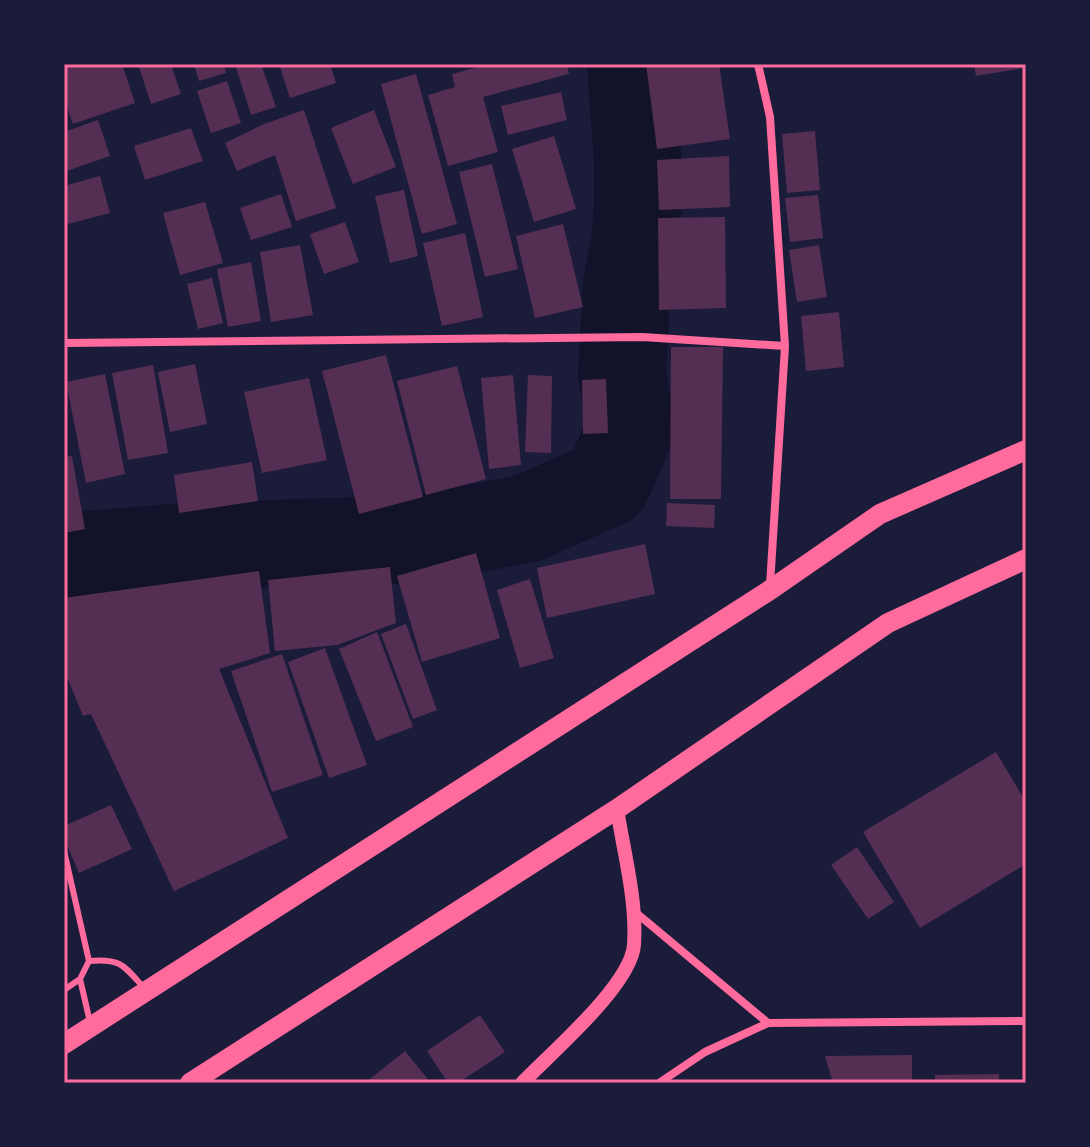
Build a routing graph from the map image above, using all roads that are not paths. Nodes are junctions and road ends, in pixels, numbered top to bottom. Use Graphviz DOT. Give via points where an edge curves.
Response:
graph roads {
  1 [pos="758,64"];
  2 [pos="64,343"];
  3 [pos="785,346"];
  4 [pos="1026,450"];
  5 [pos="1026,559"];
  6 [pos="770,590"];
  7 [pos="617,809"];
  8 [pos="64,851"];
  9 [pos="632,909"];
  10 [pos="89,961"];
  11 [pos="80,979"];
  12 [pos="64,990"];
  13 [pos="147,991"];
  14 [pos="1026,1021"];
  15 [pos="768,1023"];
  16 [pos="91,1027"];
  17 [pos="64,1044"];
  18 [pos="190,1083"];
  19 [pos="522,1083"];
  20 [pos="659,1083"];
  1 -- 3 [label="street" via="770,117"];
  2 -- 3 [label="street" via="642,337"];
  3 -- 6 [label="street"];
  4 -- 6 [label="main road" via="880,514"];
  5 -- 7 [label="main road" via="888,623"];
  6 -- 13 [label="main road"];
  7 -- 9 [label="street"];
  7 -- 18 [label="main road"];
  8 -- 10 [label="lane"];
  9 -- 15 [label="street"];
  9 -- 19 [label="street" via="634,947 625,973"];
  10 -- 11 [label="lane"];
  10 -- 13 [label="lane" via="122,963"];
  11 -- 12 [label="lane"];
  11 -- 16 [label="lane"];
  13 -- 16 [label="main road"];
  14 -- 15 [label="street"];
  15 -- 20 [label="street" via="705,1052"];
  16 -- 17 [label="main road"];
}
